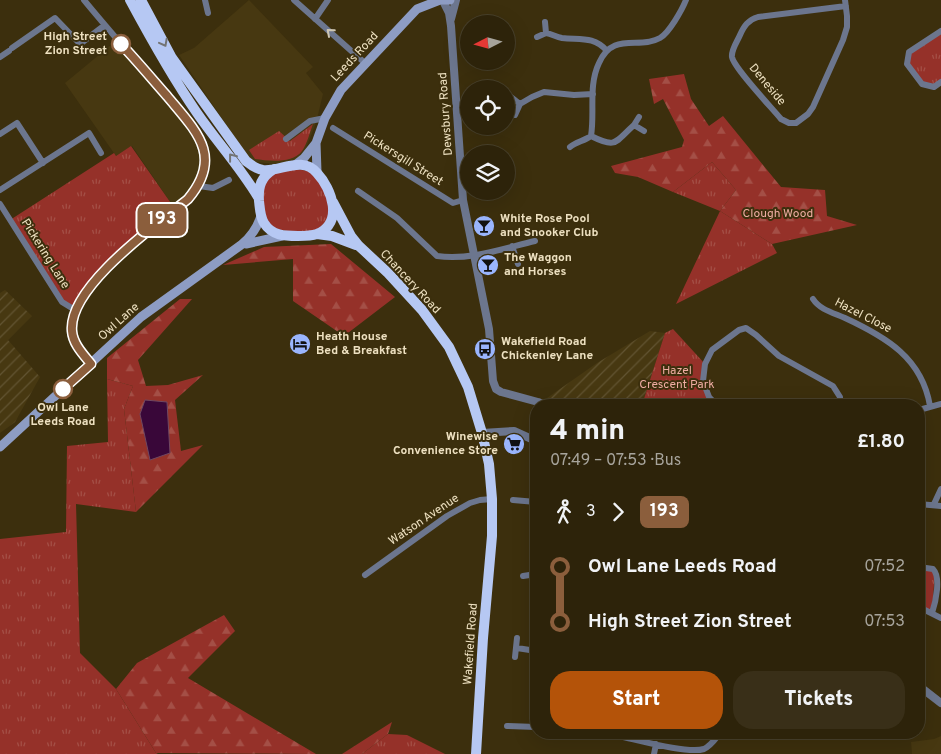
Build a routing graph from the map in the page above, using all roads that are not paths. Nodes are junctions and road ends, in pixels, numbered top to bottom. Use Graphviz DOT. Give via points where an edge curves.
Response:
graph roads {
  1 [pos="84,0"];
  2 [pos="130,0"];
  3 [pos="141,0"];
  4 [pos="204,0"];
  5 [pos="294,0"];
  6 [pos="328,0"];
  7 [pos="422,0"];
  8 [pos="443,0"];
  9 [pos="456,0"];
  10 [pos="686,0"];
  11 [pos="846,3"];
  12 [pos="208,13"];
  13 [pos="409,17"];
  14 [pos="315,20"];
  15 [pos="545,22"];
  16 [pos="105,25"];
  17 [pos="451,26"];
  18 [pos="941,30"];
  19 [pos="546,33"];
  20 [pos="537,37"];
  21 [pos="607,50"];
  22 [pos="0,57"];
  23 [pos="366,64"];
  24 [pos="941,82"];
  25 [pos="592,94"];
  26 [pos="515,100"];
  27 [pos="520,104"];
  28 [pos="515,114"];
  29 [pos="639,117"];
  30 [pos="325,118"];
  31 [pos="634,125"];
  32 [pos="333,128"];
  33 [pos="644,131"];
  34 [pos="0,134"];
  35 [pos="591,136"];
  36 [pos="286,139"];
  37 [pos="316,143"];
  38 [pos="570,147"];
  39 [pos="101,153"];
  40 [pos="460,156"];
  41 [pos="43,162"];
  42 [pos="295,165"];
  43 [pos="274,169"];
  44 [pos="317,172"];
  45 [pos="229,180"];
  46 [pos="198,186"];
  47 [pos="0,190"];
  48 [pos="358,191"];
  49 [pos="259,198"];
  50 [pos="463,200"];
  51 [pos="333,202"];
  52 [pos="0,204"];
  53 [pos="261,216"];
  54 [pos="317,234"];
  55 [pos="282,236"];
  56 [pos="535,241"];
  57 [pos="241,245"];
  58 [pos="359,246"];
  59 [pos="512,246"];
  60 [pos="474,255"];
  61 [pos="518,264"];
  62 [pos="813,298"];
  63 [pos="75,310"];
  64 [pos="91,364"];
  65 [pos="711,399"];
  66 [pos="840,399"];
  67 [pos="530,400"];
  68 [pos="941,404"];
  69 [pos="930,406"];
  70 [pos="925,408"];
  71 [pos="482,433"];
  72 [pos="530,439"];
  73 [pos="0,447"];
  74 [pos="941,489"];
  75 [pos="492,499"];
  76 [pos="513,500"];
  77 [pos="530,501"];
  78 [pos="925,504"];
  79 [pos="938,505"];
  80 [pos="492,536"];
  81 [pos="925,568"];
  82 [pos="373,570"];
  83 [pos="365,575"];
  84 [pos="530,575"];
  85 [pos="377,576"];
  86 [pos="523,576"];
  87 [pos="925,610"];
  88 [pos="932,614"];
  89 [pos="941,618"];
  90 [pos="517,638"];
  91 [pos="517,648"];
  92 [pos="530,650"];
  93 [pos="515,657"];
  94 [pos="925,691"];
  95 [pos="941,703"];
  96 [pos="507,726"];
  97 [pos="530,727"];
  98 [pos="633,739"];
  99 [pos="714,739"];
  100 [pos="656,744"];
  101 [pos="476,754"];
  102 [pos="654,754"];
  1 -- 16 [label="street"];
  49 -- 2 [label="highway, one-way" via="161,59"];
  3 -- 43 [label="highway, one-way" via="172,58 246,161 264,170"];
  4 -- 12 [label="street"];
  5 -- 14 [label="street"];
  6 -- 14 [label="street"];
  7 -- 13 [label="main road, Leeds Road"];
  8 -- 13 [label="main road, Leeds Road" via="417,9"];
  8 -- 17 [label="street, Dewsbury Road"];
  9 -- 17 [label="street, Dewsbury Road"];
  10 -- 21 [label="street" via="662,37 653,41 619,44"];
  11 -- 11 [label="street, Deneside" via="847,27 843,40 808,114 796,123 781,119 732,58 743,28 751,19 758,17"];
  13 -- 23 [label="main road, Leeds Road"];
  23 -- 14 [label="street, one-way"];
  15 -- 19 [label="street"];
  16 -- 22 [label="street" via="80,44 55,18"];
  16 -- 46 [label="street" via="197,132 205,156"];
  17 -- 40 [label="street, Dewsbury Road"];
  18 -- 24 [label="street" via="909,52 907,64 922,84 934,87"];
  19 -- 20 [label="street"];
  19 -- 21 [label="street" via="561,38 593,40"];
  21 -- 25 [label="street" via="596,70"];
  23 -- 30 [label="main road, Leeds Road" via="342,90"];
  25 -- 27 [label="street" via="544,92"];
  25 -- 35 [label="street"];
  26 -- 27 [label="street"];
  27 -- 28 [label="street"];
  29 -- 31 [label="street"];
  30 -- 36 [label="street" via="310,120"];
  30 -- 37 [label="main road, Leeds Road"];
  31 -- 33 [label="street"];
  31 -- 35 [label="street" via="616,142 604,143"];
  32 -- 50 [label="street, Pickersgill Street" via="453,203"];
  34 -- 41 [label="street" via="17,123"];
  35 -- 38 [label="street"];
  37 -- 42 [label="main road, Leeds Road"];
  37 -- 44 [label="main road, Leeds Road"];
  39 -- 41 [label="street" via="89,133"];
  41 -- 47 [label="street"];
  42 -- 43 [label="highway"];
  42 -- 44 [label="highway"];
  43 -- 49 [label="highway" via="263,179 258,190"];
  44 -- 51 [label="highway"];
  45 -- 46 [label="street" via="212,188"];
  46 -- 63 [label="street" via="188,199 107,267 91,284"];
  48 -- 60 [label="street" via="397,218 437,256"];
  49 -- 53 [label="highway"];
  50 -- 60 [label="street"];
  51 -- 54 [label="highway" via="331,222"];
  51 -- 58 [label="highway, Chancery Road" via="350,236"];
  52 -- 63 [label="street, Pickering Lane" via="62,302"];
  53 -- 55 [label="highway" via="268,228"];
  53 -- 57 [label="main road, Owl Lane" via="257,228"];
  54 -- 55 [label="highway"];
  54 -- 58 [label="highway, Chancery Road"];
  55 -- 57 [label="main road, Owl Lane"];
  56 -- 59 [label="street"];
  57 -- 64 [label="main road, Owl Lane" via="141,317"];
  58 -- 71 [label="highway, Chancery Road" via="422,310 449,347 468,387"];
  59 -- 60 [label="street"];
  59 -- 61 [label="street"];
  60 -- 67 [label="street" via="489,329 496,389"];
  62 -- 69 [label="street, Hazel Close" via="820,307 874,333 903,352 921,378"];
  63 -- 64 [label="street" via="74,341"];
  64 -- 73 [label="main road, Owl Lane"];
  65 -- 66 [label="street" via="702,381 705,364 712,350 746,328 779,356 833,386"];
  68 -- 69 [label="street"];
  69 -- 70 [label="street"];
  71 -- 72 [label="street" via="514,432"];
  71 -- 75 [label="highway, Chancery Road"];
  74 -- 79 [label="street"];
  75 -- 80 [label="highway, Chancery Road"];
  75 -- 82 [label="street, Watson Avenue" via="470,503 447,516"];
  76 -- 77 [label="street"];
  78 -- 79 [label="street"];
  80 -- 101 [label="highway, Wakefield Road"];
  81 -- 88 [label="street" via="933,569 939,575"];
  82 -- 83 [label="street, Watson Avenue"];
  82 -- 85 [label="street"];
  84 -- 86 [label="street"];
  87 -- 88 [label="street"];
  88 -- 89 [label="street"];
  90 -- 91 [label="street"];
  91 -- 92 [label="street"];
  91 -- 93 [label="street"];
  94 -- 95 [label="street"];
  96 -- 97 [label="street"];
  98 -- 100 [label="street"];
  99 -- 100 [label="street" via="705,749 684,750"];
  100 -- 102 [label="street"];
}
